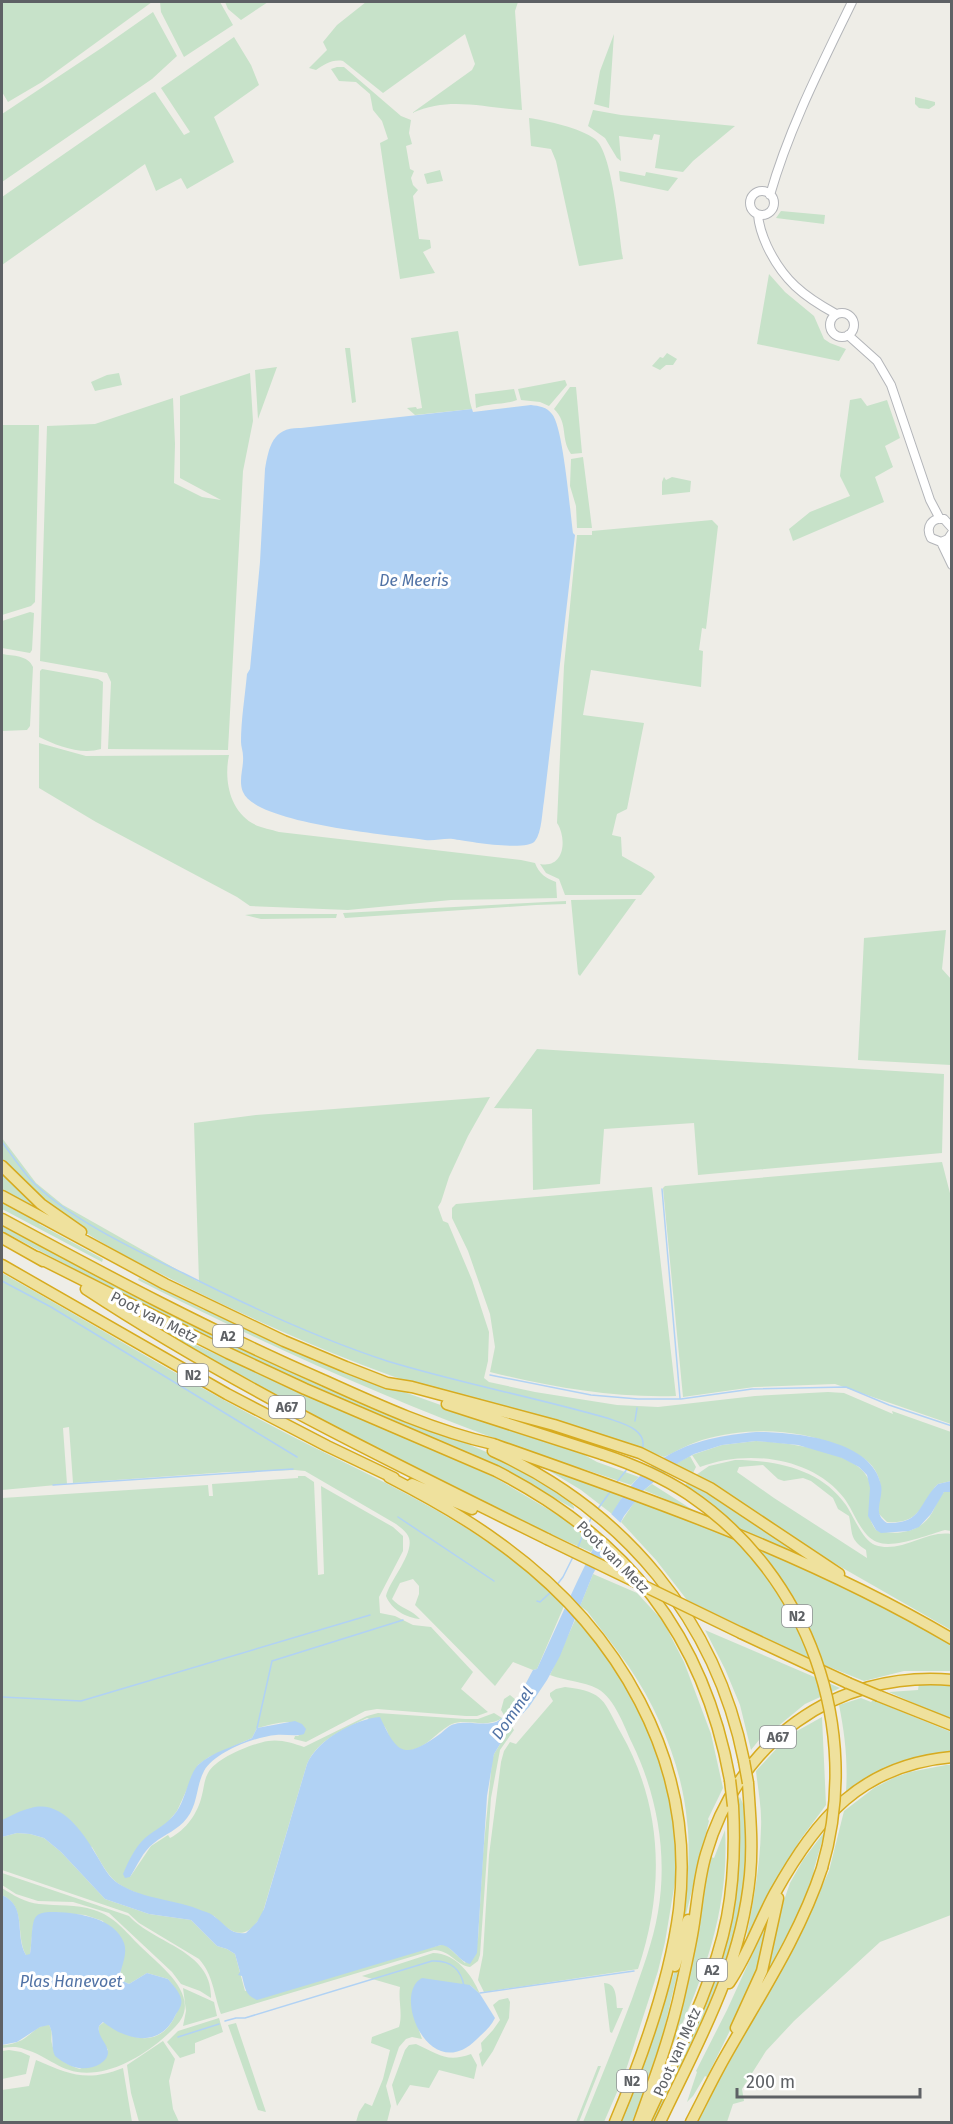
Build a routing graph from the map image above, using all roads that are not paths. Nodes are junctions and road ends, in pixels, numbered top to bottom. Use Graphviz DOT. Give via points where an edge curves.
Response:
graph roads {
  1 [pos="852,2"];
  2 [pos="766,193"];
  3 [pos="762,215"];
  4 [pos="833,317"];
  5 [pos="850,332"];
  6 [pos="936,520"];
  7 [pos="951,528"];
  8 [pos="947,538"];
  9 [pos="951,564"];
  10 [pos="2,1166"];
  11 [pos="2,1196"];
  12 [pos="2,1220"];
  13 [pos="2,1238"];
  14 [pos="112,1256"];
  15 [pos="37,1257"];
  16 [pos="2,1265"];
  17 [pos="387,1383"];
  18 [pos="463,1437"];
  19 [pos="389,1477"];
  20 [pos="547,1539"];
  21 [pos="864,1591"];
  22 [pos="951,1639"];
  23 [pos="951,1680"];
  24 [pos="951,1725"];
  25 [pos="951,1757"];
  26 [pos="787,1874"];
  27 [pos="696,1900"];
  28 [pos="720,1997"];
  29 [pos="647,2038"];
  30 [pos="724,2058"];
  31 [pos="615,2122"];
  32 [pos="639,2122"];
  33 [pos="645,2122"];
  34 [pos="660,2122"];
  35 [pos="691,2122"];
  1 -- 2 [label="main road"];
  2 -- 3 [label="main road" via="773,206"];
  2 -- 3 [label="main road" via="756,193 750,201 751,208"];
  3 -- 4 [label="main road" via="759,229 775,265"];
  4 -- 5 [label="main road" via="831,329 836,335"];
  4 -- 5 [label="main road" via="850,315 854,322"];
  5 -- 6 [label="main road" via="865,344 891,385 930,500 930,513"];
  6 -- 7 [label="main road" via="948,521"];
  6 -- 8 [label="main road" via="928,528 929,536 934,541"];
  8 -- 9 [label="main road"];
  10 -- 14 [label="highway, N2" via="41,1204"];
  11 -- 14 [label="highway, N2"];
  12 -- 18 [label="highway, A2" via="154,1301 255,1349"];
  13 -- 15 [label="highway, A2"];
  14 -- 17 [label="highway, N2" via="284,1341"];
  15 -- 20 [label="highway, A67" via="141,1325 220,1370"];
  15 -- 33 [label="highway, Poot van Metz / A2, bridge" via="237,1358 526,1486 572,1516 602,1542 669,1618 702,1679 719,1728 733,1806 734,1862 727,1916 714,1964"];
  16 -- 19 [label="highway, N2" via="228,1394"];
  17 -- 21 [label="highway" via="622,1446 710,1488"];
  17 -- 30 [label="highway, N2, bridge" via="627,1462 661,1478 712,1512 738,1535 762,1562 797,1615 824,1682 834,1734 837,1775 830,1836 814,1892 797,1931"];
  18 -- 21 [label="highway" via="493,1444 683,1513"];
  18 -- 28 [label="highway, Poot van Metz / A2, bridge" via="525,1466 579,1500 614,1529 648,1564 684,1612 709,1655 730,1703 744,1761 752,1841 738,1944"];
  19 -- 20 [label="highway, N2" via="423,1487 519,1531"];
  19 -- 29 [label="highway, Poot van Metz / N2" via="482,1531 534,1571 585,1620 643,1705 669,1775 679,1825 681,1880 676,1931"];
  20 -- 24 [label="highway, A67, bridge" via="848,1683"];
  21 -- 22 [label="highway"];
  23 -- 27 [label="highway, A67" via="903,1681 861,1690 820,1707 788,1728 758,1757 726,1803 706,1856"];
  25 -- 26 [label="highway, A2" via="909,1764 854,1791 818,1826"];
  26 -- 28 [label="highway, A2"];
  26 -- 30 [label="highway, N2" via="775,1907 762,1971"];
  27 -- 29 [label="highway, A67"];
  27 -- 32 [label="highway, A67" via="673,2020"];
  28 -- 34 [label="highway, Poot van Metz / A2"];
  29 -- 31 [label="highway, Poot van Metz / N2"];
  30 -- 35 [label="highway, N2"];
}
